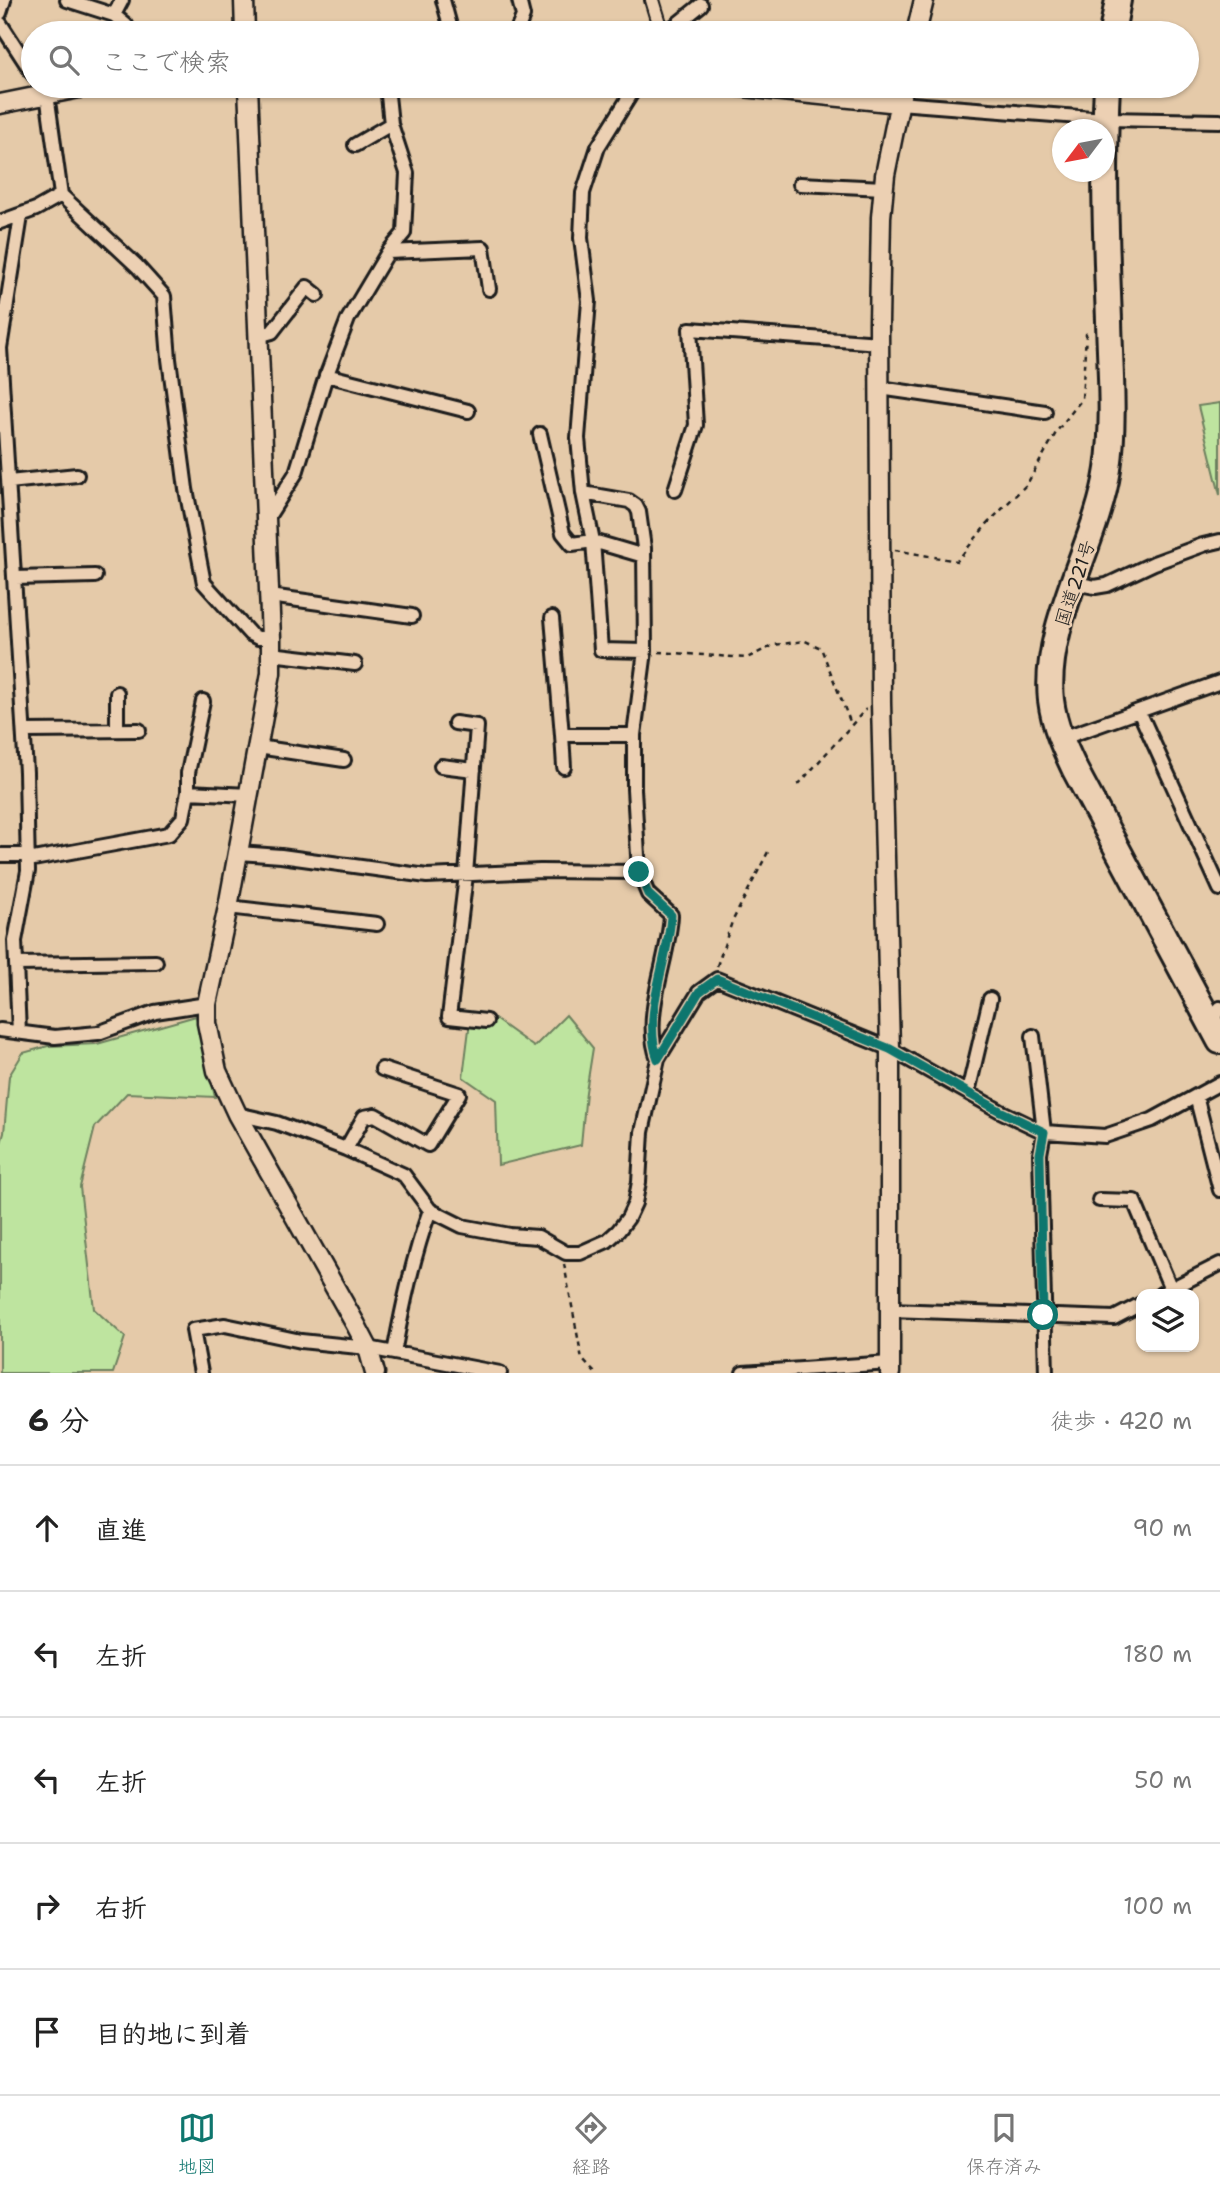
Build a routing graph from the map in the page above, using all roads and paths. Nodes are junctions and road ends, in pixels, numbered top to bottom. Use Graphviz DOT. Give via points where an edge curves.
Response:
graph roads {
  1 [pos="4,0"];
  2 [pos="122,0"];
  3 [pos="244,0"];
  4 [pos="443,0"];
  5 [pos="519,0"];
  6 [pos="652,0"];
  7 [pos="924,0"];
  8 [pos="1118,0"];
  9 [pos="72,1"];
  10 [pos="701,5"];
  11 [pos="0,13"];
  12 [pos="114,15"];
  13 [pos="121,21"];
  14 [pos="245,21"];
  15 [pos="449,21"];
  16 [pos="521,21"];
  17 [pos="660,21"];
  18 [pos="680,21"];
  19 [pos="919,21"];
  20 [pos="1114,21"];
  21 [pos="0,23"];
  22 [pos="21,55"];
  23 [pos="21,97"];
  24 [pos="45,98"];
  25 [pos="248,98"];
  26 [pos="388,98"];
  27 [pos="629,98"];
  28 [pos="900,98"];
  29 [pos="934,98"];
  30 [pos="1106,98"];
  31 [pos="0,104"];
  32 [pos="1105,119"];
  33 [pos="1115,119"];
  34 [pos="1220,121"];
  35 [pos="391,124"];
  36 [pos="355,145"];
  37 [pos="1104,182"];
  38 [pos="800,184"];
  39 [pos="884,188"];
  40 [pos="61,195"];
  41 [pos="21,216"];
  42 [pos="0,222"];
  43 [pos="388,253"];
  44 [pos="6,272"];
  45 [pos="489,289"];
  46 [pos="317,295"];
  47 [pos="3,310"];
  48 [pos="1109,329"];
  49 [pos="258,336"];
  50 [pos="880,343"];
  51 [pos="326,375"];
  52 [pos="880,388"];
  53 [pos="468,411"];
  54 [pos="1045,412"];
  55 [pos="540,434"];
  56 [pos="77,475"];
  57 [pos="9,482"];
  58 [pos="675,490"];
  59 [pos="583,493"];
  60 [pos="266,520"];
  61 [pos="6,525"];
  62 [pos="593,541"];
  63 [pos="1220,541"];
  64 [pos="881,547"];
  65 [pos="644,556"];
  66 [pos="95,576"];
  67 [pos="15,578"];
  68 [pos="1074,583"];
  69 [pos="270,596"];
  70 [pos="412,616"];
  71 [pos="552,618"];
  72 [pos="271,646"];
  73 [pos="645,651"];
  74 [pos="355,664"];
  75 [pos="1220,682"];
  76 [pos="117,693"];
  77 [pos="881,693"];
  78 [pos="203,701"];
  79 [pos="1139,711"];
  80 [pos="455,723"];
  81 [pos="851,724"];
  82 [pos="117,730"];
  83 [pos="139,730"];
  84 [pos="24,732"];
  85 [pos="634,734"];
  86 [pos="562,735"];
  87 [pos="1060,739"];
  88 [pos="258,747"];
  89 [pos="344,760"];
  90 [pos="441,766"];
  91 [pos="564,767"];
  92 [pos="474,770"];
  93 [pos="799,786"];
  94 [pos="188,792"];
  95 [pos="249,795"];
  96 [pos="769,850"];
  97 [pos="238,853"];
  98 [pos="0,855"];
  99 [pos="28,857"];
  100 [pos="639,872"];
  101 [pos="466,874"];
  102 [pos="1220,889"];
  103 [pos="228,908"];
  104 [pos="377,924"];
  105 [pos="156,962"];
  106 [pos="16,964"];
  107 [pos="711,982"];
  108 [pos="990,999"];
  109 [pos="207,1004"];
  110 [pos="486,1021"];
  111 [pos="1217,1024"];
  112 [pos="0,1030"];
  113 [pos="19,1031"];
  114 [pos="1034,1036"];
  115 [pos="890,1049"];
  116 [pos="658,1059"];
  117 [pos="382,1069"];
  118 [pos="1220,1083"];
  119 [pos="968,1092"];
  120 [pos="1196,1096"];
  121 [pos="237,1114"];
  122 [pos="1044,1132"];
  123 [pos="346,1149"];
  124 [pos="1220,1190"];
  125 [pos="1098,1200"];
  126 [pos="430,1210"];
  127 [pos="562,1251"];
  128 [pos="1220,1264"];
  129 [pos="1165,1289"];
  130 [pos="1172,1289"];
  131 [pos="1136,1307"];
  132 [pos="890,1311"];
  133 [pos="1043,1315"];
  134 [pos="368,1348"];
  135 [pos="394,1353"];
  136 [pos="890,1368"];
  137 [pos="201,1373"];
  138 [pos="376,1373"];
  139 [pos="500,1373"];
  140 [pos="595,1373"];
  141 [pos="743,1373"];
  142 [pos="1046,1373"];
  1 -- 11 [label="street"];
  2 -- 12 [label="street"];
  3 -- 14 [label="street"];
  4 -- 15 [label="street"];
  5 -- 16 [label="street"];
  6 -- 17 [label="street"];
  7 -- 19 [label="street"];
  8 -- 20 [label="highway"];
  9 -- 12 [label="street"];
  10 -- 18 [label="street"];
  12 -- 13 [label="street"];
  21 -- 22 [label="street"];
  23 -- 31 [label="street"];
  24 -- 40 [label="street"];
  25 -- 49 [label="street"];
  26 -- 35 [label="street"];
  27 -- 59 [label="street" via="598,147 583,192 581,238 589,302 578,438"];
  28 -- 39 [label="street"];
  29 -- 32 [label="street"];
  30 -- 32 [label="highway, 国道221号"];
  33 -- 34 [label="street"];
  35 -- 36 [label="street"];
  35 -- 43 [label="street" via="407,173 404,233"];
  37 -- 48 [label="highway, 国道221号"];
  38 -- 39 [label="street"];
  39 -- 50 [label="street"];
  40 -- 41 [label="street"];
  40 -- 72 [label="street" via="164,296 186,489 204,583 250,634"];
  41 -- 42 [label="street"];
  41 -- 44 [label="street"];
  43 -- 45 [label="street" via="483,248"];
  43 -- 51 [label="street" via="348,319"];
  44 -- 47 [label="street"];
  46 -- 49 [label="street" via="307,287 272,332"];
  47 -- 57 [label="street" via="0,348"];
  48 -- 64 [label="path" via="1086,334 1082,399 1057,431 1027,484 957,561"];
  48 -- 68 [label="highway, 国道221号" via="1112,417 1108,468 1100,509"];
  49 -- 60 [label="street"];
  50 -- 52 [label="street"];
  50 -- 58 [label="street" via="690,329 695,425"];
  51 -- 53 [label="street"];
  51 -- 60 [label="street" via="296,473"];
  52 -- 54 [label="street"];
  52 -- 64 [label="street"];
  55 -- 62 [label="street" via="563,533 572,544"];
  56 -- 57 [label="street"];
  57 -- 61 [label="street"];
  59 -- 62 [label="street"];
  59 -- 65 [label="street" via="636,506"];
  60 -- 69 [label="street"];
  61 -- 67 [label="street"];
  62 -- 65 [label="street"];
  62 -- 73 [label="street" via="601,650"];
  63 -- 68 [label="street" via="1107,585"];
  64 -- 77 [label="street"];
  65 -- 73 [label="street"];
  66 -- 67 [label="street"];
  67 -- 84 [label="street"];
  68 -- 87 [label="highway, 国道221号" via="1052,659 1051,699"];
  69 -- 70 [label="street"];
  69 -- 72 [label="street"];
  71 -- 86 [label="street"];
  72 -- 74 [label="street"];
  72 -- 88 [label="street"];
  73 -- 81 [label="path" via="747,658 774,645 805,641 821,648"];
  73 -- 85 [label="street"];
  75 -- 79 [label="street"];
  76 -- 82 [label="street"];
  77 -- 81 [label="path"];
  77 -- 115 [label="street"];
  78 -- 94 [label="street"];
  79 -- 87 [label="street"];
  79 -- 102 [label="street"];
  80 -- 92 [label="street" via="477,726"];
  81 -- 93 [label="path"];
  82 -- 83 [label="street"];
  82 -- 84 [label="street"];
  84 -- 99 [label="street"];
  85 -- 86 [label="street"];
  85 -- 100 [label="street"];
  86 -- 91 [label="street"];
  87 -- 111 [label="highway, 国道221号"];
  88 -- 89 [label="street"];
  88 -- 95 [label="street"];
  90 -- 92 [label="street"];
  92 -- 101 [label="street"];
  94 -- 95 [label="street"];
  94 -- 99 [label="street" via="183,818 169,834"];
  95 -- 97 [label="street"];
  96 -- 107 [label="path" via="732,922"];
  97 -- 101 [label="street" via="427,876"];
  97 -- 103 [label="street"];
  98 -- 99 [label="street"];
  99 -- 106 [label="street" via="15,941"];
  100 -- 101 [label="street"];
  100 -- 116 [label="street" via="648,894 671,915 656,996 652,1044"];
  101 -- 110 [label="street" via="449,1017"];
  103 -- 104 [label="street"];
  103 -- 109 [label="street"];
  105 -- 106 [label="street"];
  106 -- 113 [label="street"];
  107 -- 115 [label="street" via="724,981"];
  107 -- 116 [label="street" via="688,1006"];
  108 -- 119 [label="street"];
  109 -- 113 [label="street" via="155,1012 98,1033 55,1037"];
  109 -- 121 [label="street" via="218,1071"];
  112 -- 113 [label="street"];
  114 -- 122 [label="street"];
  115 -- 119 [label="street"];
  115 -- 132 [label="street"];
  116 -- 127 [label="street" via="642,1132 639,1182 628,1218 607,1241 580,1253"];
  117 -- 123 [label="street" via="459,1094 428,1145 375,1115 364,1117"];
  118 -- 120 [label="street"];
  119 -- 122 [label="street"];
  120 -- 122 [label="street" via="1152,1120 1105,1136"];
  120 -- 124 [label="street"];
  121 -- 123 [label="street"];
  121 -- 134 [label="street"];
  122 -- 133 [label="street" via="1040,1154"];
  123 -- 126 [label="street" via="404,1175"];
  125 -- 129 [label="street" via="1134,1202"];
  126 -- 127 [label="street" via="462,1226 538,1237"];
  126 -- 135 [label="street" via="405,1294"];
  127 -- 140 [label="path" via="582,1359"];
  128 -- 130 [label="street"];
  131 -- 133 [label="street" via="1114,1318"];
  132 -- 133 [label="street"];
  132 -- 136 [label="street"];
  133 -- 142 [label="street"];
  134 -- 135 [label="street"];
  134 -- 137 [label="street" via="215,1326 193,1330"];
  134 -- 138 [label="street"];
  135 -- 139 [label="street"];
  136 -- 141 [label="street"];
}
